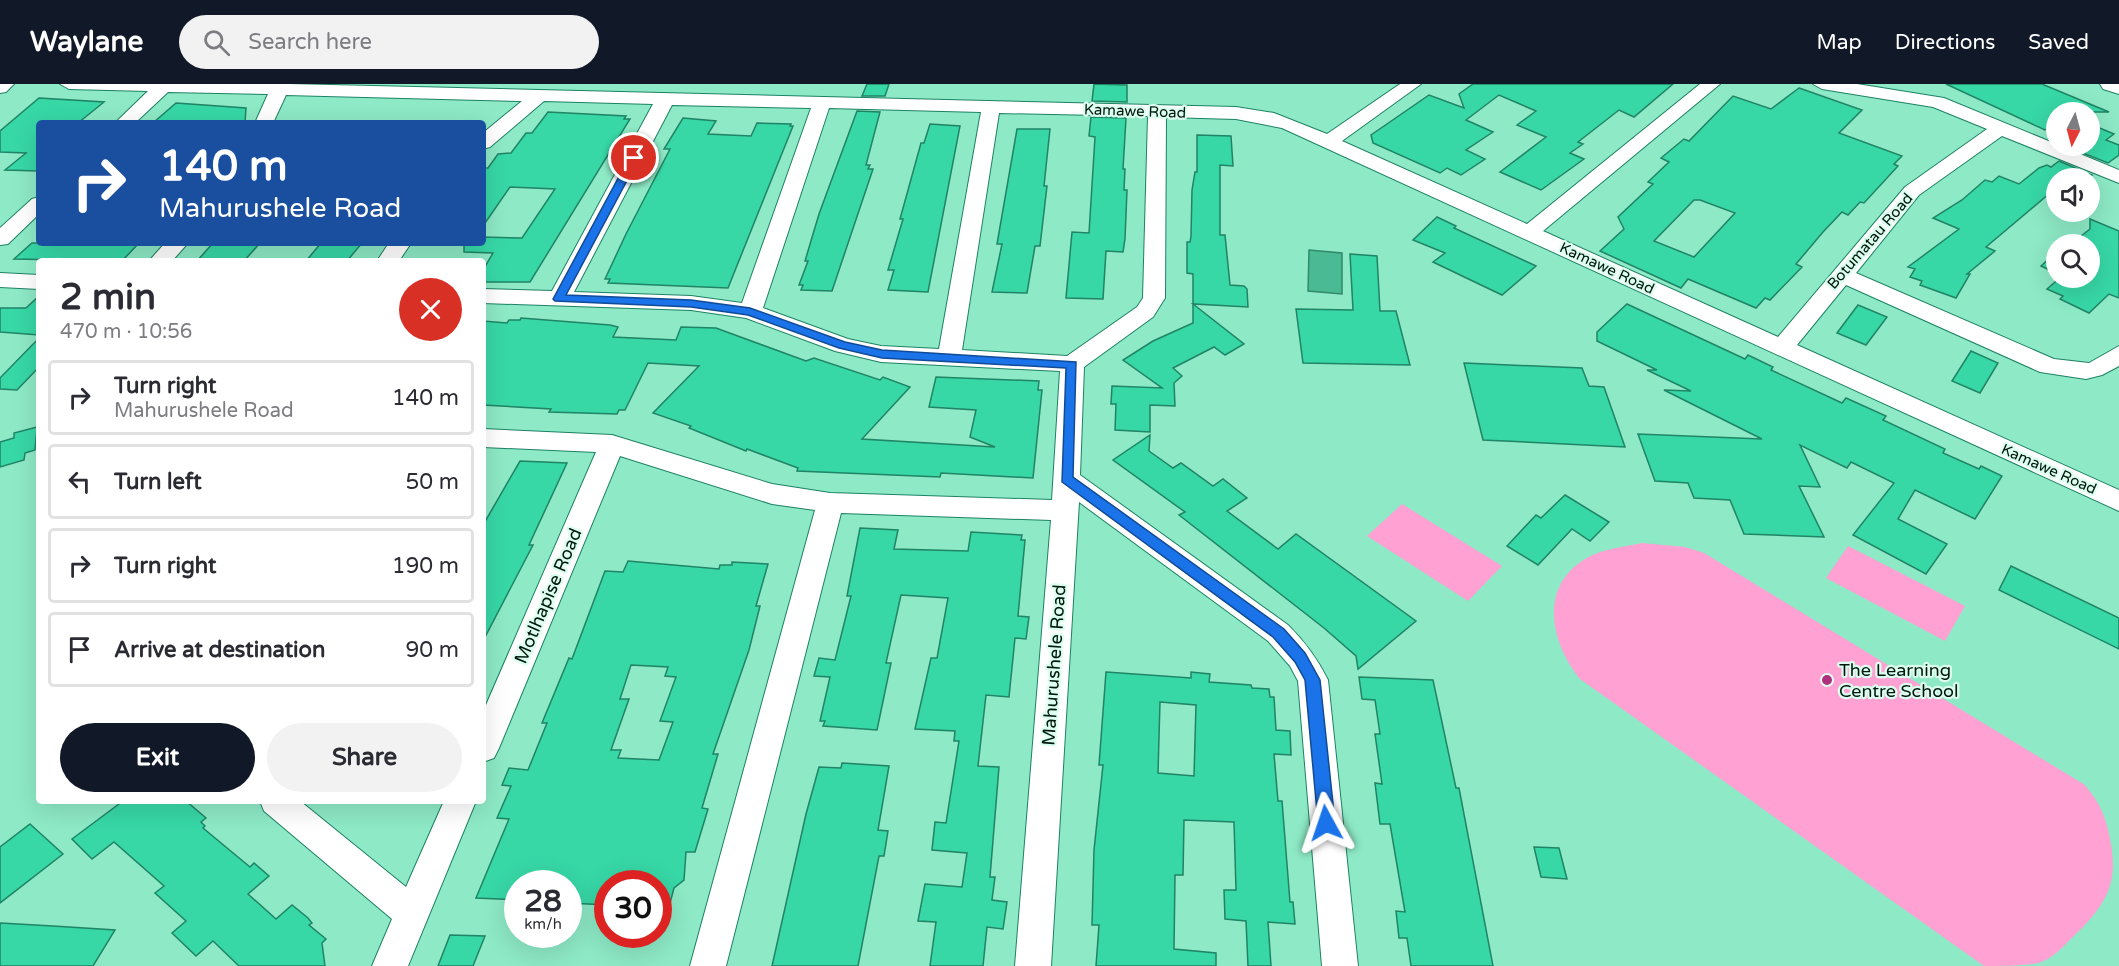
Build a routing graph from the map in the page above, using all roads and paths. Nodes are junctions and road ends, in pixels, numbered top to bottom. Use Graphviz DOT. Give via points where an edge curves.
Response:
graph roads {
  1 [pos="5,84"];
  2 [pos="69,84"];
  3 [pos="1412,84"];
  4 [pos="1711,84"];
  5 [pos="1822,84"];
  6 [pos="2111,84"];
  7 [pos="245,86"];
  8 [pos="163,87"];
  9 [pos="2119,87"];
  10 [pos="0,88"];
  11 [pos="280,89"];
  12 [pos="590,90"];
  13 [pos="540,95"];
  14 [pos="666,98"];
  15 [pos="822,103"];
  16 [pos="991,107"];
  17 [pos="1157,112"];
  18 [pos="127,120"];
  19 [pos="265,120"];
  20 [pos="2001,128"];
  21 [pos="486,140"];
  22 [pos="1328,142"];
  23 [pos="2119,177"];
  24 [pos="36,206"];
  25 [pos="1528,232"];
  26 [pos="0,239"];
  27 [pos="174,246"];
  28 [pos="163,258"];
  29 [pos="1841,274"];
  30 [pos="0,280"];
  31 [pos="36,282"];
  32 [pos="486,296"];
  33 [pos="559,299"];
  34 [pos="750,311"];
  35 [pos="1782,348"];
  36 [pos="2119,354"];
  37 [pos="949,358"];
  38 [pos="1072,364"];
  39 [pos="486,438"];
  40 [pos="612,444"];
  41 [pos="1066,479"];
  42 [pos="2119,501"];
  43 [pos="830,502"];
  44 [pos="1065,510"];
  45 [pos="486,741"];
  46 [pos="280,804"];
  47 [pos="459,804"];
  48 [pos="412,913"];
  49 [pos="390,966"];
  50 [pos="708,966"];
  51 [pos="1033,966"];
  52 [pos="1340,966"];
  1 -- 10 [label="street"];
  2 -- 8 [label="street, Kamawe Road"];
  3 -- 22 [label="street"];
  4 -- 25 [label="street"];
  5 -- 20 [label="street" via="1937,102"];
  6 -- 9 [label="main road"];
  7 -- 8 [label="street, Kamawe Road"];
  7 -- 11 [label="street, Kamawe Road"];
  8 -- 18 [label="street"];
  11 -- 13 [label="street, Kamawe Road"];
  11 -- 19 [label="street"];
  12 -- 13 [label="street, Kamawe Road"];
  12 -- 14 [label="street, Kamawe Road"];
  13 -- 21 [label="street"];
  14 -- 15 [label="street, Kamawe Road"];
  14 -- 33 [label="street"];
  15 -- 16 [label="street, Kamawe Road"];
  15 -- 34 [label="street"];
  16 -- 17 [label="street, Kamawe Road" via="1051,100"];
  16 -- 37 [label="street"];
  17 -- 22 [label="street, Kamawe Road" via="1267,117"];
  17 -- 38 [label="street" via="1154,298 1145,312"];
  20 -- 23 [label="street"];
  20 -- 29 [label="street, Botumatau Road" via="1912,191"];
  22 -- 25 [label="street, Kamawe Road"];
  24 -- 26 [label="street"];
  25 -- 35 [label="street, Kamawe Road"];
  27 -- 28 [label="street"];
  29 -- 35 [label="street, Botumatau Road"];
  29 -- 36 [label="street" via="2048,366 2082,373 2105,367"];
  30 -- 31 [label="street"];
  32 -- 33 [label="street"];
  33 -- 34 [label="street" via="691,303"];
  34 -- 37 [label="street" via="853,348"];
  35 -- 42 [label="street, Kamawe Road"];
  37 -- 38 [label="street"];
  38 -- 41 [label="street, Mahurushele Road"];
  39 -- 40 [label="street"];
  40 -- 43 [label="street" via="772,494"];
  40 -- 45 [label="street, Motlhapise Road"];
  41 -- 44 [label="street, Mahurushele Road"];
  41 -- 52 [label="street" via="1278,633 1300,657 1313,680"];
  43 -- 44 [label="street"];
  43 -- 50 [label="street"];
  44 -- 51 [label="street, Mahurushele Road"];
  46 -- 48 [label="street"];
  47 -- 48 [label="street"];
  48 -- 49 [label="street"];
}
